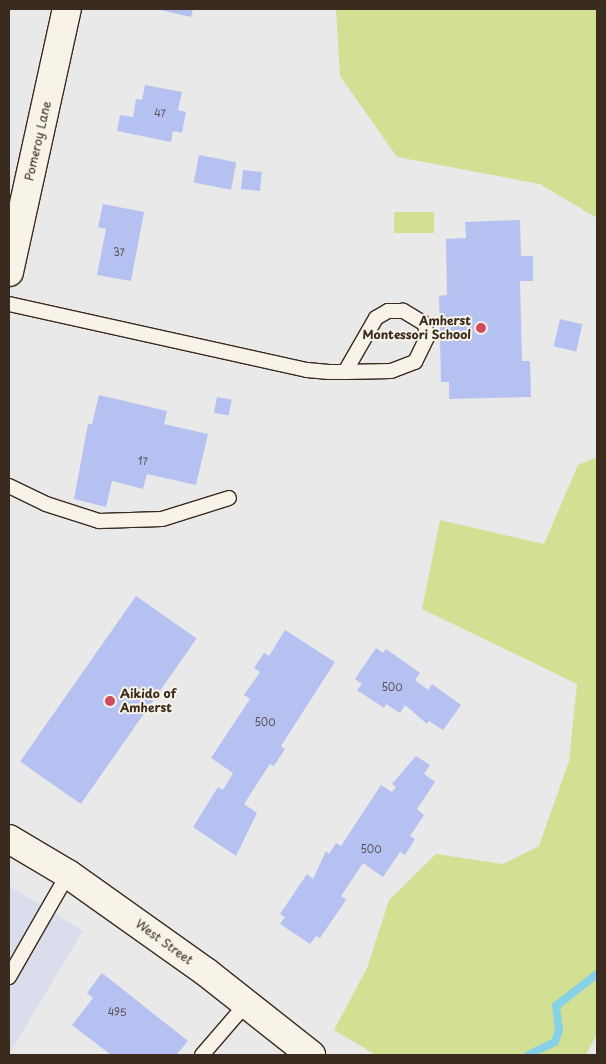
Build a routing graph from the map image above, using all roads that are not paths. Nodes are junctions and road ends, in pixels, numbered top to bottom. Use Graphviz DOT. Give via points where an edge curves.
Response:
graph roads {
  1 [pos="68,9"];
  2 [pos="15,219"];
  3 [pos="9,272"];
  4 [pos="9,304"];
  5 [pos="345,372"];
  6 [pos="9,486"];
  7 [pos="229,498"];
  8 [pos="9,839"];
  9 [pos="68,874"];
  10 [pos="9,977"];
  11 [pos="246,1004"];
  12 [pos="202,1055"];
  13 [pos="311,1055"];
  1 -- 2 [label="main road, Pomeroy Lane"];
  2 -- 3 [label="main road, Pomeroy Lane"];
  4 -- 5 [label="lane" via="307,370"];
  5 -- 5 [label="lane" via="391,371 415,362 427,337 425,324 403,311 388,311 376,318"];
  6 -- 7 [label="lane" via="46,504 100,521 162,519"];
  8 -- 9 [label="main road, West Street"];
  9 -- 10 [label="lane"];
  9 -- 11 [label="main road, West Street"];
  11 -- 12 [label="lane"];
  11 -- 13 [label="main road, West Street"];
}
